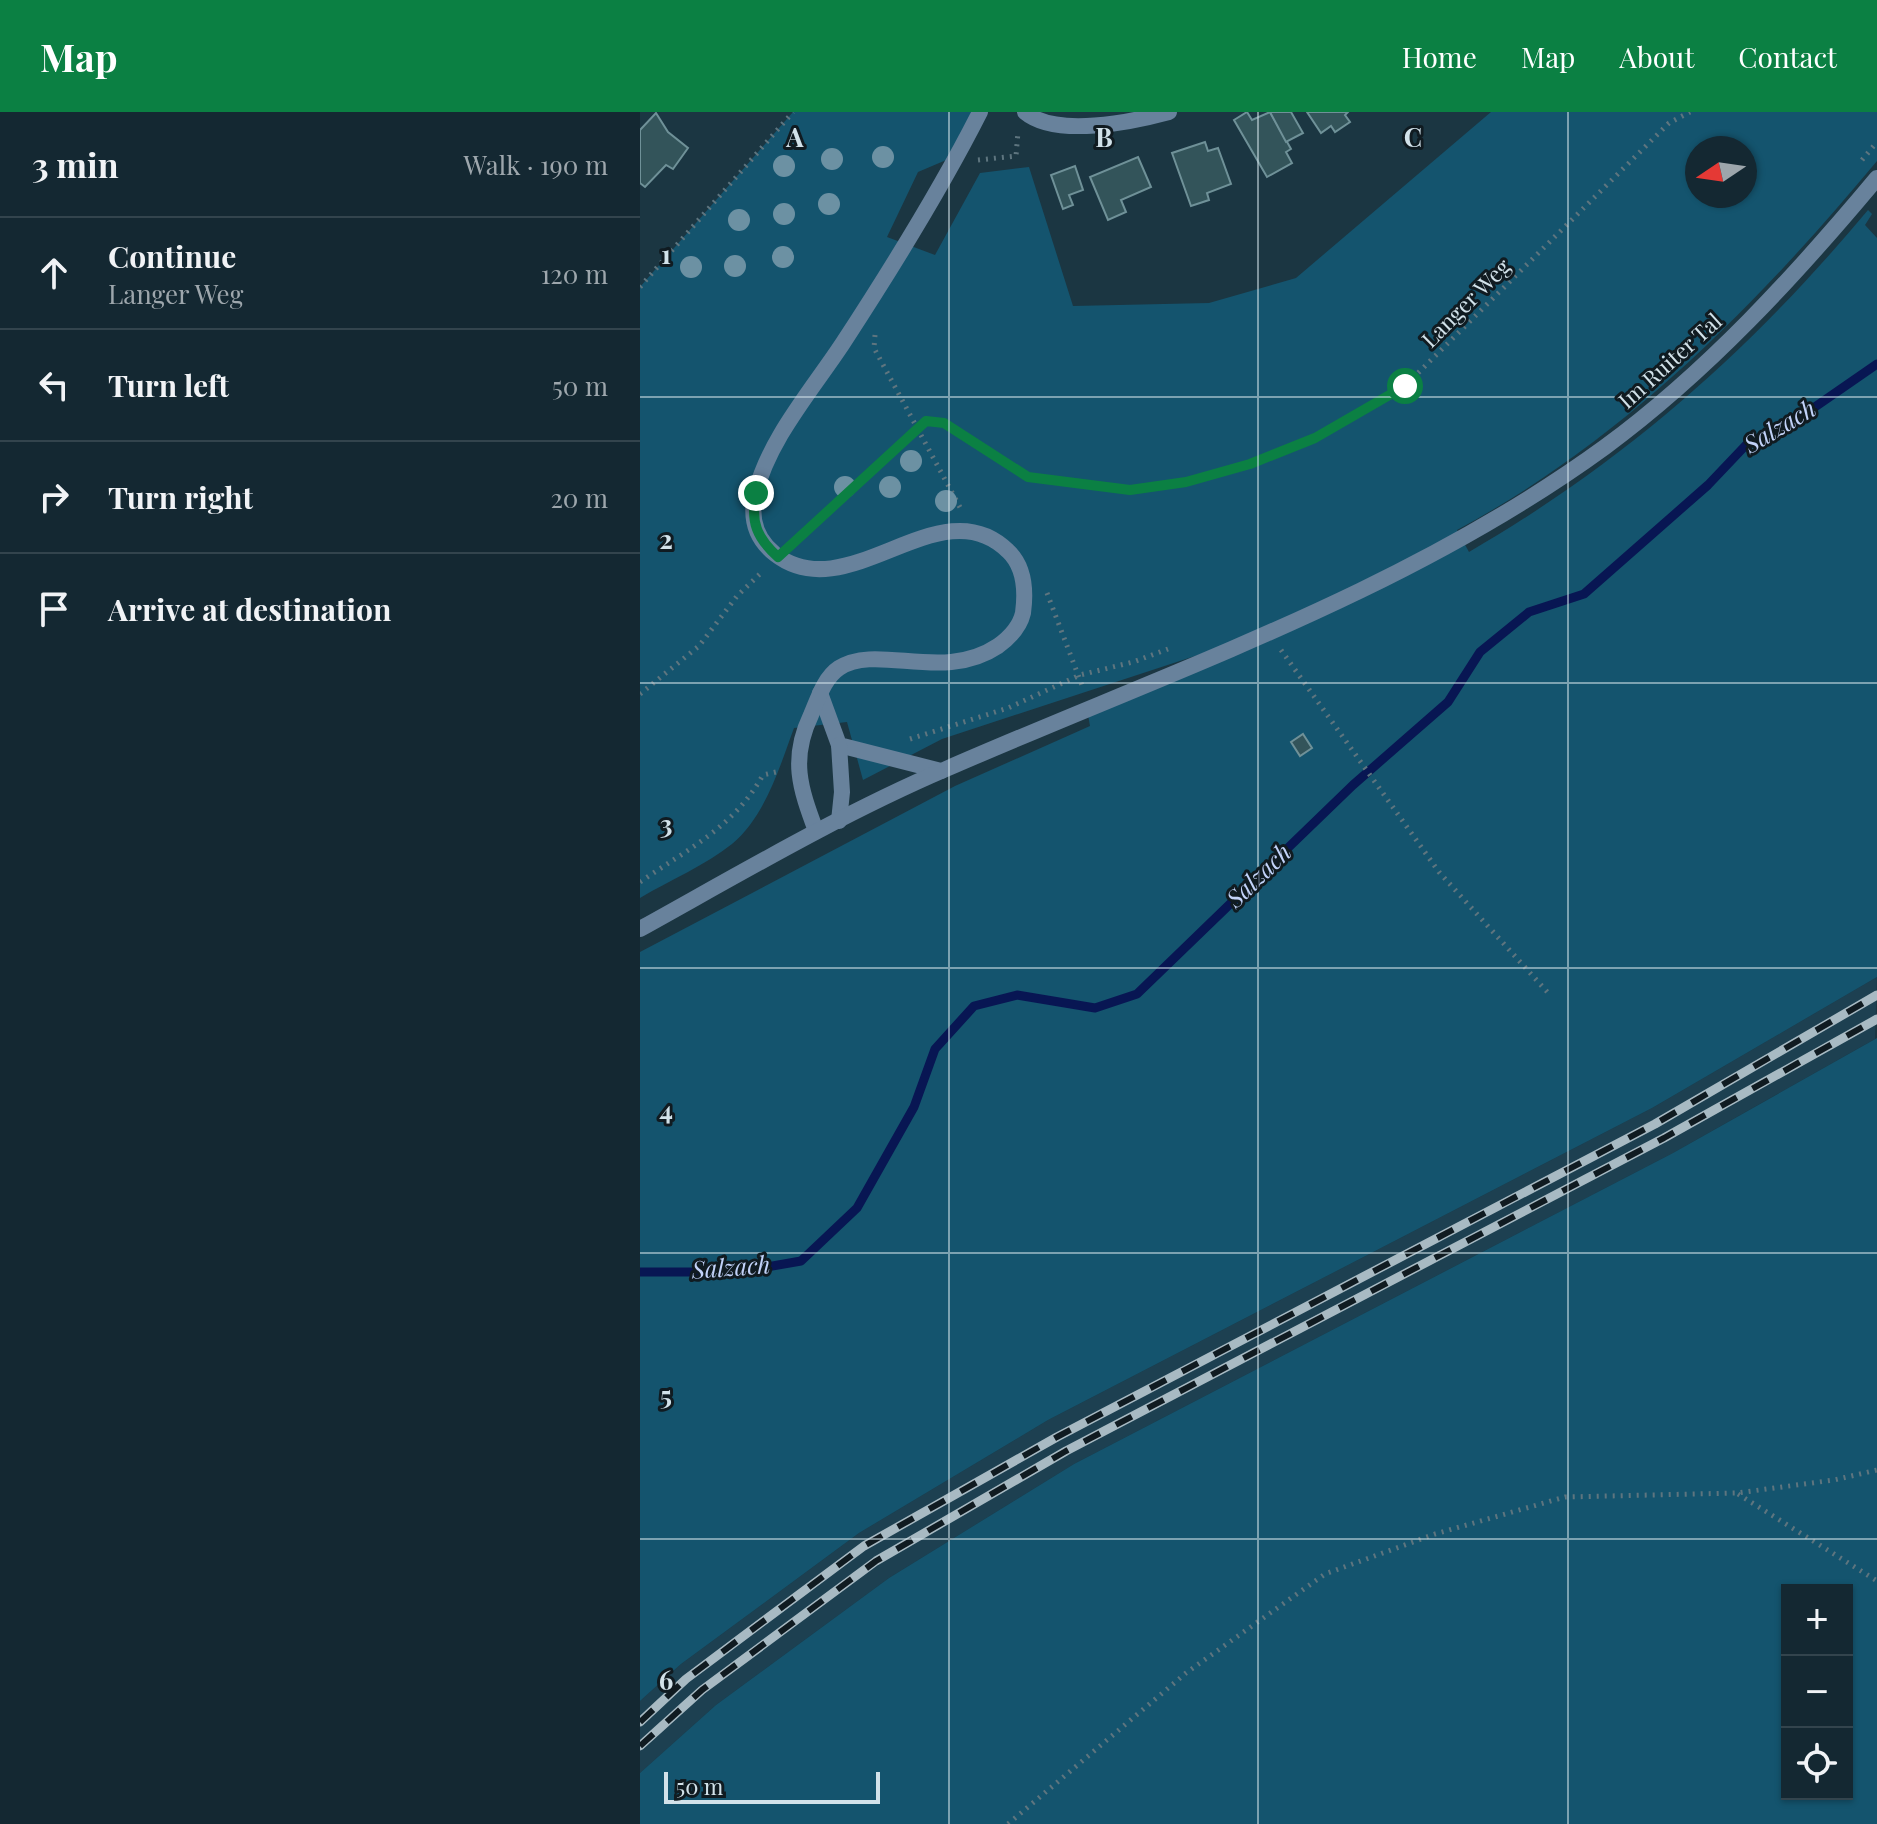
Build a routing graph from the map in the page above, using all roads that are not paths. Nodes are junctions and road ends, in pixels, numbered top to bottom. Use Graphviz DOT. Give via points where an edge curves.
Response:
graph roads {
  1 [pos="980,112"];
  2 [pos="1169,112"];
  3 [pos="1026,113"];
  4 [pos="1877,178"];
  5 [pos="820,693"];
  6 [pos="839,745"];
  7 [pos="941,771"];
  8 [pos="839,821"];
  9 [pos="816,831"];
  10 [pos="640,929"];
  1 -- 5 [label="street" via="907,242 762,472 754,523 759,541 778,557 804,569 825,570 953,531 978,530 1015,557 1023,574 1021,621 1006,641 982,656 961,663 848,664 829,677"];
  2 -- 3 [label="street" via="1074,126 1034,120"];
  4 -- 7 [label="street, Im Ruiter Tal" via="1776,291 1662,400 1597,453 1462,540 1346,599"];
  5 -- 6 [label="street"];
  5 -- 9 [label="street" via="804,728 797,767"];
  6 -- 7 [label="street"];
  6 -- 8 [label="street"];
  7 -- 8 [label="street, Im Ruiter Tal"];
  8 -- 9 [label="street, Im Ruiter Tal"];
  9 -- 10 [label="street, Im Ruiter Tal"];
}
